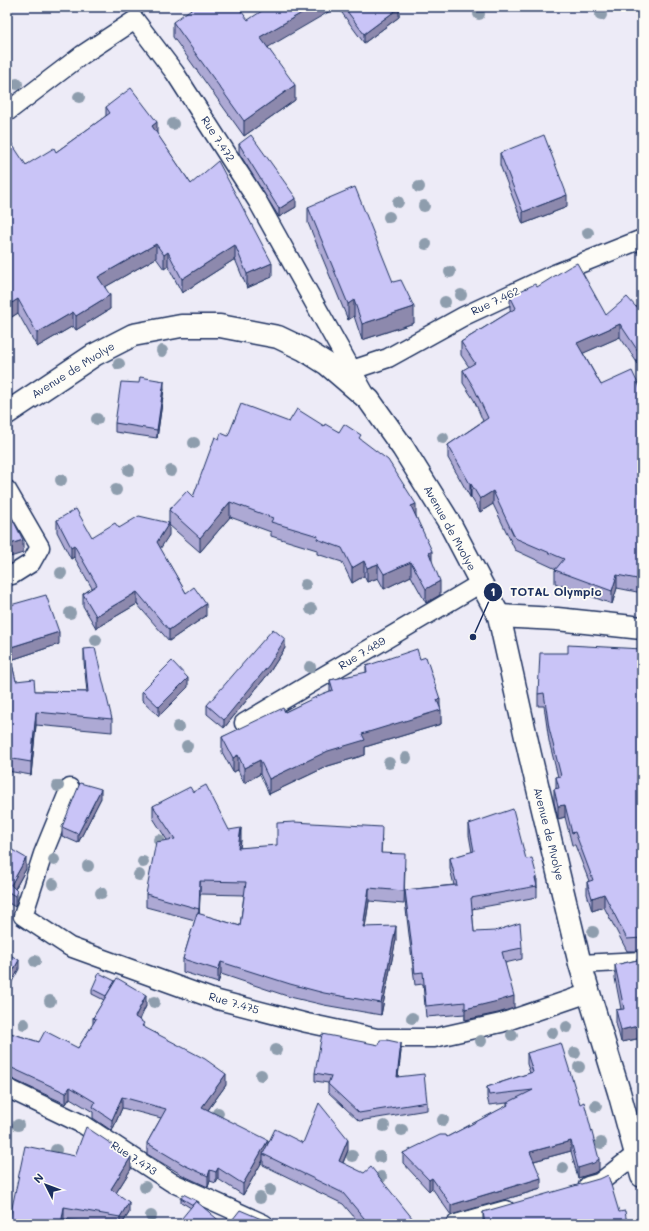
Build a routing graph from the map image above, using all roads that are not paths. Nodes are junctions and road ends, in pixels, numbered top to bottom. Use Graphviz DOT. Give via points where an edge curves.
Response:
graph roads {
  1 [pos="131,14"];
  2 [pos="7,112"];
  3 [pos="642,239"];
  4 [pos="352,370"];
  5 [pos="369,400"];
  6 [pos="7,413"];
  7 [pos="7,490"];
  8 [pos="7,576"];
  9 [pos="481,584"];
  10 [pos="499,616"];
  11 [pos="642,628"];
  12 [pos="244,723"];
  13 [pos="70,788"];
  14 [pos="642,961"];
  15 [pos="580,964"];
  16 [pos="589,993"];
  17 [pos="7,1088"];
  18 [pos="639,1152"];
  19 [pos="642,1176"];
  20 [pos="569,1192"];
  21 [pos="524,1204"];
  22 [pos="264,1224"];
  23 [pos="456,1224"];
  1 -- 2 [label="street, Rue 7.472"];
  1 -- 4 [label="street, Rue 7.472" via="175,73 258,202"];
  3 -- 4 [label="street, Rue 7.462" via="552,275 464,316 388,358"];
  4 -- 5 [label="street, Rue 7.472"];
  5 -- 6 [label="street, Avenue de Mvolye" via="327,364 278,337 220,326 181,326 133,335 94,354"];
  5 -- 9 [label="street, Avenue de Mvolye" via="403,448 449,522"];
  7 -- 8 [label="street" via="40,547 31,563"];
  9 -- 10 [label="street, Avenue de Mvolye"];
  9 -- 12 [label="street, Rue 7.489"];
  10 -- 11 [label="street" via="557,618"];
  10 -- 15 [label="street, Avenue de Mvolye"];
  13 -- 16 [label="street, Rue 7.475" via="43,854 23,916 70,947 214,998 307,1023 377,1038 434,1038 501,1023"];
  14 -- 15 [label="street"];
  15 -- 16 [label="street, Avenue de Mvolye"];
  16 -- 18 [label="street, Avenue de Mvolye"];
  17 -- 22 [label="street, Rue 7.473" via="84,1125 171,1182"];
  18 -- 19 [label="street, Avenue de Mvolye"];
  18 -- 20 [label="street" via="599,1183"];
  21 -- 23 [label="street"];
}
